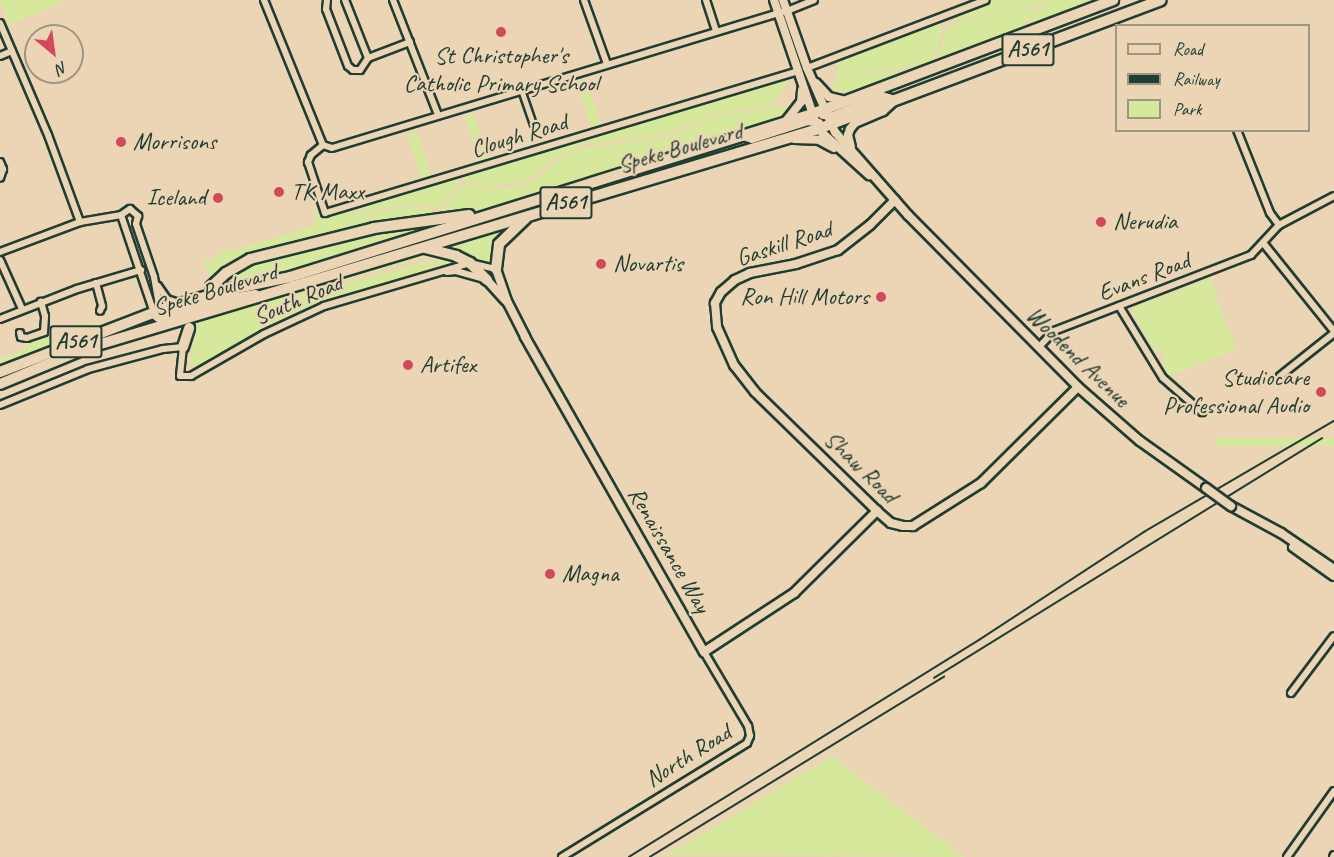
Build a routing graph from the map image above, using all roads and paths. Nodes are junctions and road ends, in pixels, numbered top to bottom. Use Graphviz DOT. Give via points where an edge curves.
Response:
graph roads {
  1 [pos="264,0"];
  2 [pos="327,0"];
  3 [pos="345,0"];
  4 [pos="393,0"];
  5 [pos="584,0"];
  6 [pos="706,0"];
  7 [pos="774,0"];
  8 [pos="783,0"];
  9 [pos="814,0"];
  10 [pos="986,0"];
  11 [pos="1110,0"];
  12 [pos="1161,0"];
  13 [pos="782,12"];
  14 [pos="1114,17"];
  15 [pos="0,23"];
  16 [pos="716,31"];
  17 [pos="410,42"];
  18 [pos="12,51"];
  19 [pos="0,56"];
  20 [pos="368,58"];
  21 [pos="607,64"];
  22 [pos="796,71"];
  23 [pos="808,71"];
  24 [pos="802,86"];
  25 [pos="522,90"];
  26 [pos="851,100"];
  27 [pos="895,100"];
  28 [pos="438,115"];
  29 [pos="827,116"];
  30 [pos="815,122"];
  31 [pos="533,123"];
  32 [pos="783,123"];
  33 [pos="1238,132"];
  34 [pos="743,136"];
  35 [pos="783,139"];
  36 [pos="323,145"];
  37 [pos="854,153"];
  38 [pos="0,162"];
  39 [pos="852,162"];
  40 [pos="0,178"];
  41 [pos="884,188"];
  42 [pos="1334,196"];
  43 [pos="895,200"];
  44 [pos="494,212"];
  45 [pos="531,214"];
  46 [pos="122,215"];
  47 [pos="80,222"];
  48 [pos="136,224"];
  49 [pos="1279,225"];
  50 [pos="127,226"];
  51 [pos="1264,244"];
  52 [pos="423,247"];
  53 [pos="0,252"];
  54 [pos="0,260"];
  55 [pos="470,263"];
  56 [pos="496,269"];
  57 [pos="141,270"];
  58 [pos="438,273"];
  59 [pos="154,277"];
  60 [pos="487,280"];
  61 [pos="96,283"];
  62 [pos="211,287"];
  63 [pos="271,295"];
  64 [pos="40,302"];
  65 [pos="182,303"];
  66 [pos="508,303"];
  67 [pos="715,303"];
  68 [pos="1119,306"];
  69 [pos="22,309"];
  70 [pos="100,311"];
  71 [pos="158,314"];
  72 [pos="0,319"];
  73 [pos="189,328"];
  74 [pos="146,332"];
  75 [pos="1334,332"];
  76 [pos="20,333"];
  77 [pos="183,347"];
  78 [pos="1040,347"];
  79 [pos="0,372"];
  80 [pos="1280,376"];
  81 [pos="0,384"];
  82 [pos="1078,387"];
  83 [pos="0,405"];
  84 [pos="1202,412"];
  85 [pos="877,511"];
  86 [pos="1268,528"];
  87 [pos="1334,569"];
  88 [pos="1334,576"];
  89 [pos="1334,636"];
  90 [pos="704,652"];
  91 [pos="1291,693"];
  92 [pos="1333,795"];
  93 [pos="562,857"];
  94 [pos="1288,857"];
  1 -- 36 [label="street"];
  2 -- 20 [label="street" via="326,9 348,66 360,70"];
  3 -- 20 [label="street"];
  4 -- 17 [label="street"];
  5 -- 21 [label="street"];
  6 -- 16 [label="street"];
  7 -- 13 [label="street"];
  8 -- 13 [label="street"];
  9 -- 13 [label="street"];
  10 -- 23 [label="street"];
  11 -- 14 [label="highway, A561"];
  11 -- 26 [label="highway, Speke Boulevard / A561"];
  12 -- 14 [label="highway, Speke Boulevard / A561"];
  13 -- 16 [label="street"];
  13 -- 22 [label="street"];
  13 -- 23 [label="street, Woodend Avenue"];
  14 -- 27 [label="highway, Speke Boulevard / A561"];
  15 -- 18 [label="street"];
  16 -- 21 [label="street"];
  17 -- 20 [label="street"];
  17 -- 28 [label="street"];
  18 -- 19 [label="street"];
  18 -- 47 [label="street"];
  21 -- 25 [label="street"];
  22 -- 24 [label="street"];
  22 -- 36 [label="street, Clough Road" via="325,213 309,162 310,155"];
  23 -- 26 [label="street" via="829,97"];
  23 -- 29 [label="street, Woodend Avenue"];
  24 -- 30 [label="street"];
  24 -- 32 [label="street" via="801,102"];
  25 -- 28 [label="street"];
  25 -- 31 [label="street"];
  26 -- 29 [label="highway, Speke Boulevard / A561"];
  27 -- 29 [label="highway, Speke Boulevard / A561"];
  27 -- 37 [label="street" via="849,129 848,141"];
  28 -- 36 [label="street" via="332,148"];
  29 -- 30 [label="highway, Speke Boulevard / A561"];
  29 -- 30 [label="highway, Speke Boulevard / A561"];
  29 -- 37 [label="street, Woodend Avenue"];
  30 -- 32 [label="highway, Speke Boulevard / A561"];
  30 -- 34 [label="street, A561" via="752,139"];
  30 -- 35 [label="highway, Speke Boulevard / A561"];
  30 -- 39 [label="street, Woodend Avenue"];
  32 -- 34 [label="highway, Speke Boulevard / A561"];
  33 -- 49 [label="street" via="1270,213"];
  34 -- 44 [label="highway, Speke Boulevard / A561"];
  35 -- 39 [label="street" via="819,140"];
  35 -- 45 [label="highway, Speke Boulevard / A561"];
  37 -- 41 [label="street, Woodend Avenue"];
  38 -- 40 [label="street"];
  39 -- 41 [label="street, Woodend Avenue"];
  41 -- 43 [label="street, Woodend Avenue"];
  42 -- 49 [label="street, Evans Road"];
  43 -- 67 [label="street, Gaskill Road" via="844,247 735,279"];
  43 -- 78 [label="street, Woodend Avenue"];
  44 -- 62 [label="highway" via="374,228 250,259 225,273"];
  44 -- 65 [label="highway, Speke Boulevard / A561" via="290,277"];
  45 -- 52 [label="highway, Speke Boulevard / A561"];
  45 -- 56 [label="highway" via="499,244"];
  46 -- 47 [label="street"];
  46 -- 48 [label="street" via="127,210 135,211"];
  46 -- 50 [label="street"];
  47 -- 53 [label="street"];
  48 -- 50 [label="street"];
  48 -- 59 [label="street"];
  49 -- 51 [label="street, Evans Road"];
  50 -- 57 [label="street"];
  51 -- 68 [label="street, Evans Road" via="1251,255"];
  51 -- 75 [label="street"];
  52 -- 55 [label="highway"];
  52 -- 63 [label="highway, Speke Boulevard / A561"];
  54 -- 69 [label="street"];
  55 -- 56 [label="street"];
  55 -- 58 [label="street, South Road"];
  55 -- 60 [label="highway"];
  56 -- 66 [label="street, Renaissance Way"];
  57 -- 61 [label="street"];
  57 -- 71 [label="street"];
  58 -- 60 [label="street, South Road" via="456,271"];
  58 -- 77 [label="street, South Road" via="324,306 264,334 197,374 180,376"];
  59 -- 65 [label="street" via="162,295"];
  59 -- 71 [label="street"];
  60 -- 66 [label="street"];
  61 -- 64 [label="street"];
  61 -- 70 [label="street"];
  63 -- 71 [label="highway, A561" via="243,295"];
  63 -- 74 [label="highway, Speke Boulevard / A561"];
  64 -- 69 [label="street"];
  64 -- 76 [label="street" via="45,316 44,332 23,338"];
  65 -- 71 [label="highway, Speke Boulevard / A561"];
  66 -- 90 [label="street, Renaissance Way"];
  67 -- 85 [label="street, Shaw Road" via="724,346 755,392"];
  68 -- 78 [label="street, Evans Road" via="1054,331"];
  68 -- 84 [label="street" via="1163,378"];
  69 -- 72 [label="street"];
  71 -- 74 [label="street"];
  71 -- 79 [label="highway, Speke Boulevard / A561"];
  73 -- 77 [label="highway"];
  74 -- 81 [label="highway, Speke Boulevard / A561" via="84,349"];
  75 -- 80 [label="street"];
  77 -- 83 [label="street" via="155,350 96,366"];
  78 -- 82 [label="street, Woodend Avenue"];
  82 -- 85 [label="street, Shaw Road" via="981,483 913,526 891,524"];
  82 -- 86 [label="street, Woodend Avenue, bridge" via="1140,441"];
  85 -- 90 [label="street, Renaissance Way" via="794,593"];
  86 -- 87 [label="street, Woodend Avenue"];
  86 -- 88 [label="street, Woodend Avenue"];
  89 -- 91 [label="street"];
  90 -- 93 [label="street, North Road" via="748,726 747,743"];
  92 -- 94 [label="street"];
}
